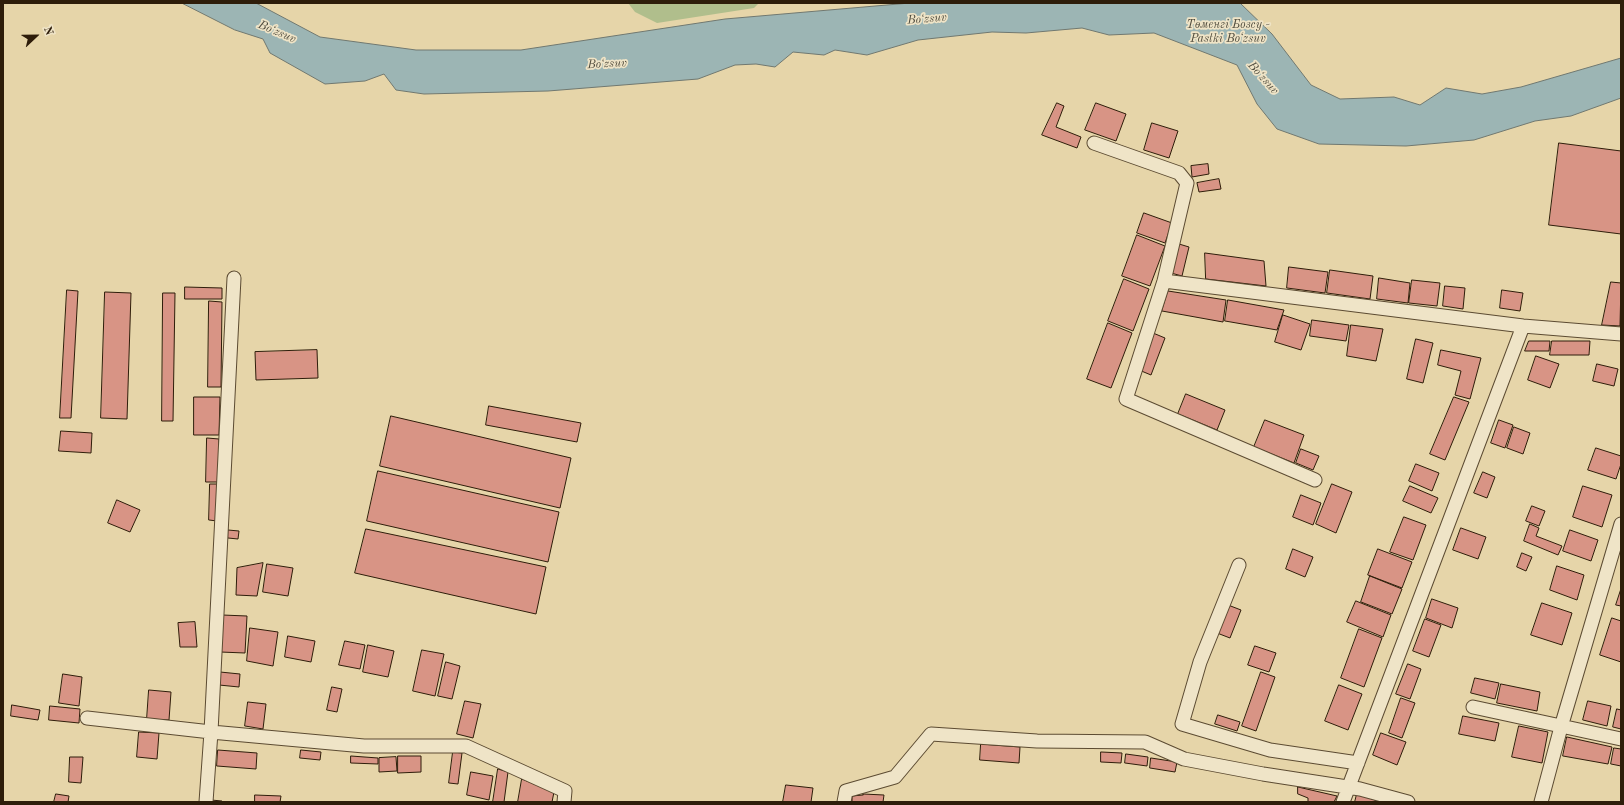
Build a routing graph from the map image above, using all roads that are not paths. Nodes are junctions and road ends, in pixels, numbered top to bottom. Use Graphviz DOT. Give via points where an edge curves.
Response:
graph roads {
  1 [pos="1094,143"];
  2 [pos="234,278"];
  3 [pos="1164,281"];
  4 [pos="1523,326"];
  5 [pos="1621,334"];
  6 [pos="1315,480"];
  7 [pos="1621,524"];
  8 [pos="1239,565"];
  9 [pos="1473,707"];
  10 [pos="87,718"];
  11 [pos="1561,727"];
  12 [pos="211,732"];
  13 [pos="1621,740"];
  14 [pos="1353,776"];
  15 [pos="206,802"];
  16 [pos="564,802"];
  17 [pos="844,802"];
  18 [pos="1343,802"];
  19 [pos="1408,802"];
  20 [pos="1541,802"];
  1 -- 3 [label="street" via="1179,173 1187,184"];
  2 -- 12 [label="street"];
  3 -- 4 [label="street"];
  3 -- 6 [label="street" via="1126,399"];
  4 -- 5 [label="street"];
  4 -- 14 [label="street"];
  7 -- 11 [label="street"];
  8 -- 14 [label="street" via="1200,662 1182,724"];
  9 -- 11 [label="street"];
  10 -- 12 [label="street"];
  11 -- 13 [label="street"];
  11 -- 20 [label="street"];
  12 -- 15 [label="street"];
  12 -- 16 [label="street" via="364,746 466,746 565,791"];
  14 -- 17 [label="street" via="1184,759 1145,742 1037,741 931,734 895,777 846,791"];
  14 -- 18 [label="street"];
  14 -- 19 [label="street" via="1360,789"];
}
